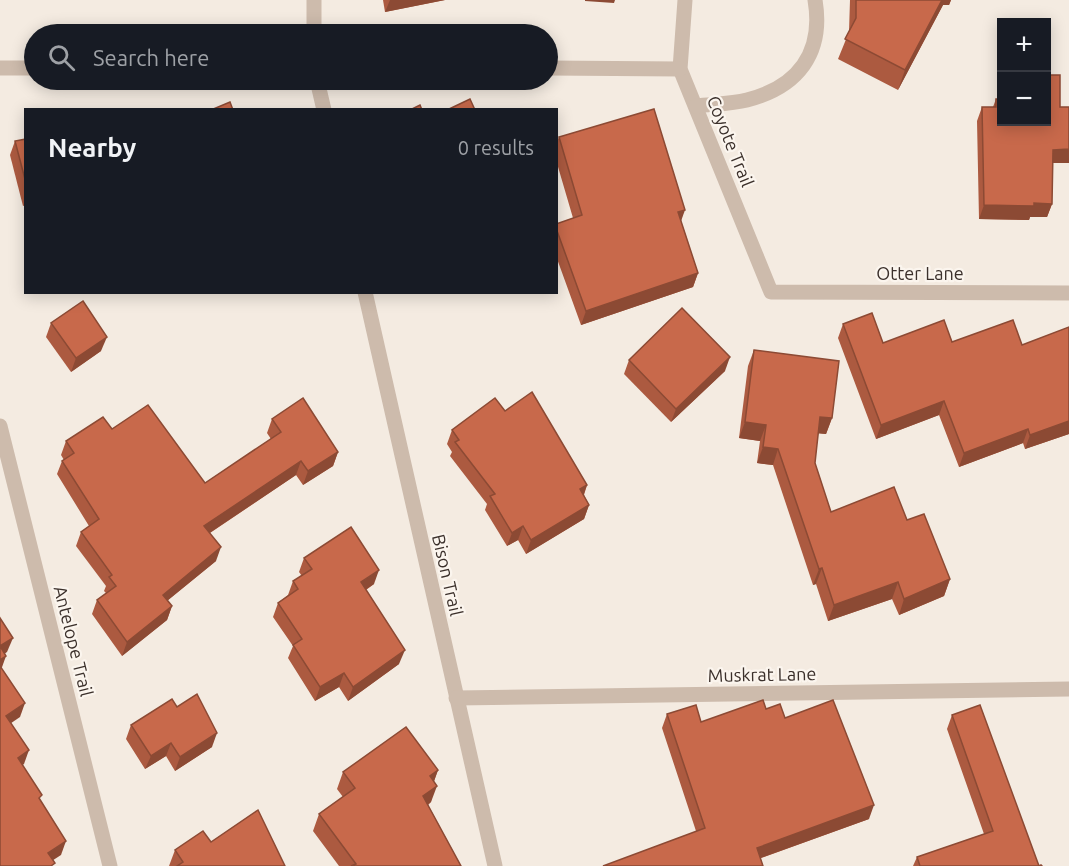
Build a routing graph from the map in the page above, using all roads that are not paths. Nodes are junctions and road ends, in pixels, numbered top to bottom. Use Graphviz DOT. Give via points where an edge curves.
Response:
graph roads {
  1 [pos="314,0"];
  2 [pos="685,0"];
  3 [pos="815,0"];
  4 [pos="314,24"];
  5 [pos="0,68"];
  6 [pos="24,68"];
  7 [pos="558,68"];
  8 [pos="680,69"];
  9 [pos="319,90"];
  10 [pos="696,106"];
  11 [pos="324,108"];
  12 [pos="771,292"];
  13 [pos="1069,293"];
  14 [pos="365,294"];
  15 [pos="0,426"];
  16 [pos="1069,689"];
  17 [pos="456,698"];
  18 [pos="110,866"];
  19 [pos="495,866"];
  1 -- 4 [label="street"];
  2 -- 8 [label="street, Coyote Trail"];
  3 -- 10 [label="street" via="815,35 799,72 781,86 747,100"];
  5 -- 6 [label="street"];
  7 -- 8 [label="street"];
  8 -- 10 [label="street, Coyote Trail"];
  9 -- 11 [label="street"];
  10 -- 12 [label="street, Coyote Trail"];
  12 -- 13 [label="street, Otter Lane"];
  14 -- 17 [label="street, Bison Trail"];
  15 -- 18 [label="street, Antelope Trail"];
  16 -- 17 [label="street, Muskrat Lane"];
  17 -- 19 [label="street, Bison Trail"];
}
